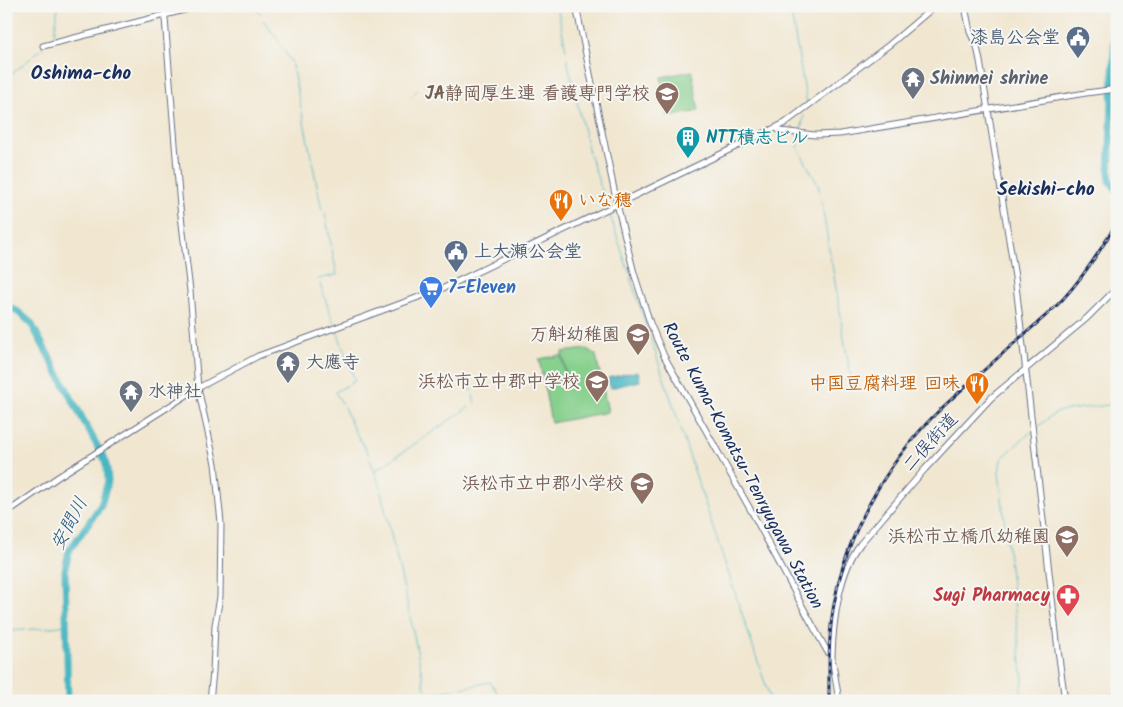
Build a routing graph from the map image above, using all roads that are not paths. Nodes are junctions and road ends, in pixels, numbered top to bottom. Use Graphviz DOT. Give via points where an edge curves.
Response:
graph roads {
  1 [pos="164,6"];
  2 [pos="200,6"];
  3 [pos="576,6"];
  4 [pos="935,6"];
  5 [pos="965,6"];
  6 [pos="165,14"];
  7 [pos="43,46"];
  8 [pos="1117,89"];
  9 [pos="987,109"];
  10 [pos="776,128"];
  11 [pos="617,204"];
  12 [pos="1117,288"];
  13 [pos="1025,370"];
  14 [pos="198,388"];
  15 [pos="6,513"];
  16 [pos="832,657"];
  17 [pos="1117,695"];
  18 [pos="210,701"];
  19 [pos="838,701"];
  20 [pos="1066,701"];
  21 [pos="1107,701"];
  1 -- 6 [label="street"];
  2 -- 6 [label="street"];
  3 -- 11 [label="street, Route Kuma-Komatsu-Tenryugawa Station"];
  4 -- 10 [label="street" via="839,84"];
  5 -- 9 [label="street" via="970,32 978,50"];
  6 -- 7 [label="street"];
  6 -- 14 [label="street"];
  8 -- 9 [label="street"];
  9 -- 10 [label="street" via="840,134 815,135"];
  9 -- 13 [label="street" via="1015,276"];
  10 -- 11 [label="street"];
  11 -- 14 [label="street" via="446,287 258,356"];
  11 -- 16 [label="street, Route Kuma-Komatsu-Tenryugawa Station" via="638,286 664,356"];
  12 -- 13 [label="street, 二俣街道"];
  13 -- 16 [label="street, 二俣街道" via="974,415 854,552 840,595"];
  13 -- 20 [label="street" via="1058,658"];
  14 -- 15 [label="street"];
  14 -- 18 [label="street" via="215,464 221,523 220,597"];
  16 -- 19 [label="street, Route Kuma-Komatsu-Tenryugawa Station"];
  17 -- 21 [label="main road"];
}
